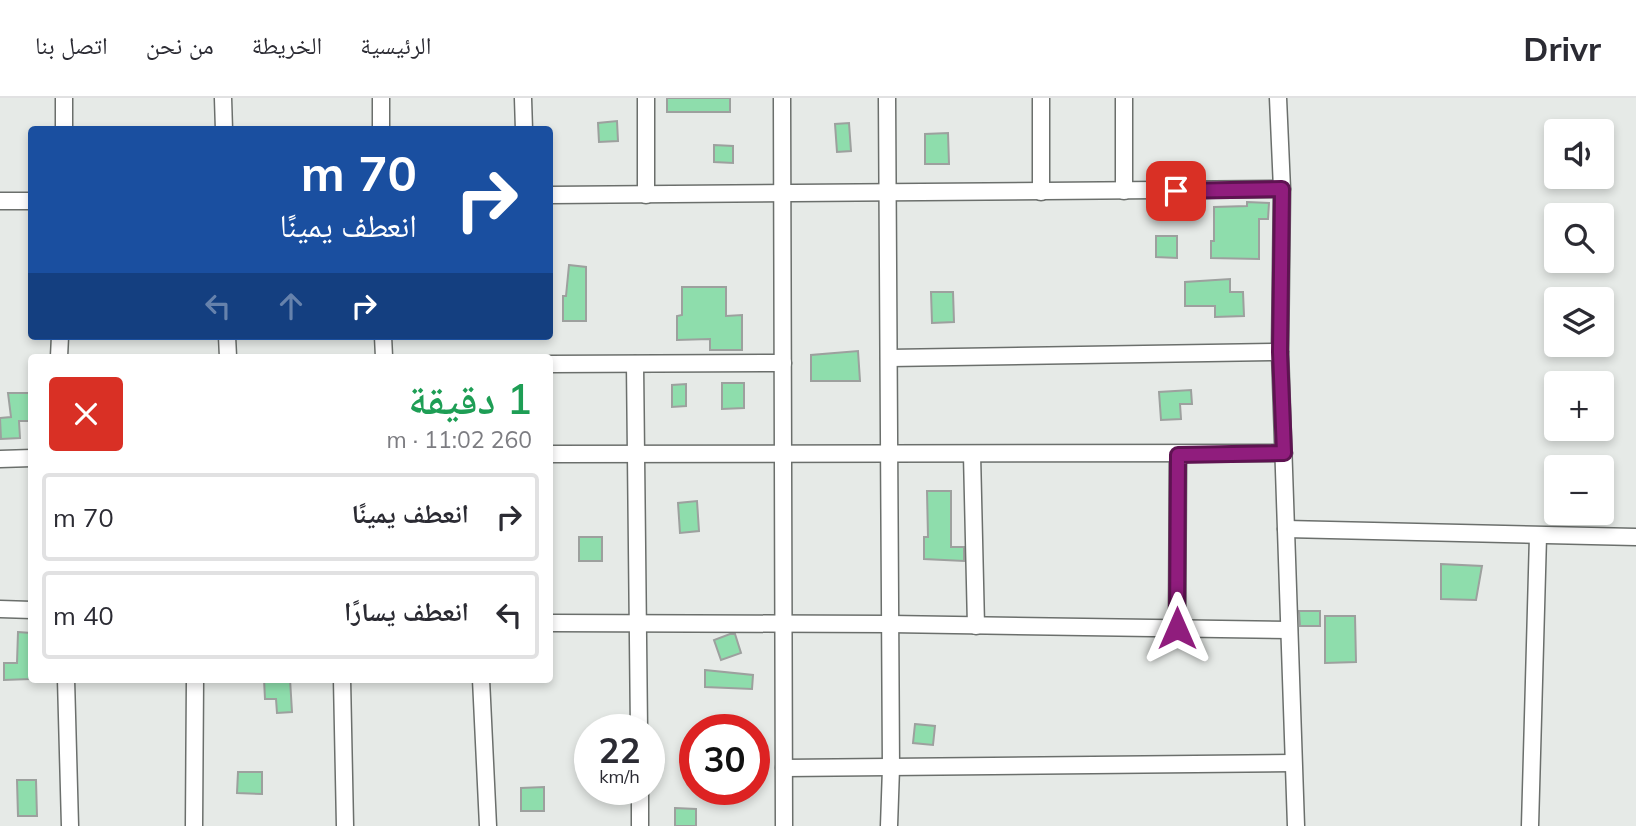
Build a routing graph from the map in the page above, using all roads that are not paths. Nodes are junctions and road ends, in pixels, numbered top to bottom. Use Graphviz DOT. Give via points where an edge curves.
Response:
graph roads {
  1 [pos="64,98"];
  2 [pos="223,98"];
  3 [pos="381,98"];
  4 [pos="523,98"];
  5 [pos="646,98"];
  6 [pos="782,98"];
  7 [pos="887,98"];
  8 [pos="1041,98"];
  9 [pos="1124,98"];
  10 [pos="1278,98"];
  11 [pos="64,126"];
  12 [pos="224,126"];
  13 [pos="382,126"];
  14 [pos="524,126"];
  15 [pos="1282,189"];
  16 [pos="1124,191"];
  17 [pos="1041,192"];
  18 [pos="887,194"];
  19 [pos="553,195"];
  20 [pos="646,195"];
  21 [pos="782,195"];
  22 [pos="0,201"];
  23 [pos="28,201"];
  24 [pos="1280,352"];
  25 [pos="889,358"];
  26 [pos="783,363"];
  27 [pos="553,364"];
  28 [pos="635,364"];
  29 [pos="1284,453"];
  30 [pos="553,454"];
  31 [pos="636,454"];
  32 [pos="783,454"];
  33 [pos="889,454"];
  34 [pos="972,454"];
  35 [pos="1178,455"];
  36 [pos="28,458"];
  37 [pos="0,459"];
  38 [pos="1286,529"];
  39 [pos="1538,536"];
  40 [pos="1636,537"];
  41 [pos="0,609"];
  42 [pos="28,610"];
  43 [pos="553,623"];
  44 [pos="639,623"];
  45 [pos="782,624"];
  46 [pos="890,624"];
  47 [pos="976,626"];
  48 [pos="1177,628"];
  49 [pos="1289,630"];
  50 [pos="66,683"];
  51 [pos="195,683"];
  52 [pos="342,683"];
  53 [pos="481,683"];
  54 [pos="639,714"];
  55 [pos="1293,763"];
  56 [pos="784,768"];
  57 [pos="891,768"];
  58 [pos="640,805"];
  59 [pos="70,826"];
  60 [pos="194,826"];
  61 [pos="345,826"];
  62 [pos="488,826"];
  63 [pos="640,826"];
  64 [pos="785,826"];
  65 [pos="889,826"];
  66 [pos="1296,826"];
  67 [pos="1530,826"];
  1 -- 11 [label="street"];
  2 -- 12 [label="street"];
  3 -- 13 [label="street"];
  4 -- 14 [label="street"];
  5 -- 20 [label="street"];
  6 -- 21 [label="street"];
  7 -- 18 [label="street"];
  8 -- 17 [label="street"];
  9 -- 16 [label="street"];
  10 -- 15 [label="street"];
  15 -- 16 [label="street"];
  15 -- 24 [label="street"];
  16 -- 17 [label="street"];
  17 -- 18 [label="street"];
  18 -- 21 [label="street"];
  18 -- 25 [label="street"];
  19 -- 20 [label="street"];
  20 -- 21 [label="street"];
  21 -- 26 [label="street"];
  22 -- 23 [label="street"];
  24 -- 25 [label="street"];
  24 -- 29 [label="street"];
  25 -- 33 [label="street"];
  26 -- 28 [label="street"];
  26 -- 32 [label="street"];
  27 -- 28 [label="street"];
  28 -- 31 [label="street"];
  29 -- 35 [label="street"];
  29 -- 38 [label="street"];
  30 -- 31 [label="street"];
  31 -- 32 [label="street"];
  31 -- 44 [label="street"];
  32 -- 33 [label="street"];
  32 -- 45 [label="street"];
  33 -- 34 [label="street"];
  33 -- 46 [label="street"];
  34 -- 35 [label="street"];
  34 -- 47 [label="street"];
  35 -- 48 [label="street"];
  36 -- 37 [label="street"];
  38 -- 39 [label="street"];
  38 -- 49 [label="street"];
  39 -- 40 [label="street"];
  39 -- 67 [label="street"];
  41 -- 42 [label="street"];
  43 -- 44 [label="street"];
  44 -- 45 [label="street"];
  44 -- 54 [label="street"];
  45 -- 46 [label="street"];
  45 -- 56 [label="street"];
  46 -- 47 [label="street"];
  46 -- 57 [label="street"];
  47 -- 48 [label="street"];
  48 -- 49 [label="street"];
  49 -- 55 [label="street"];
  50 -- 59 [label="street"];
  51 -- 60 [label="street"];
  52 -- 61 [label="street"];
  53 -- 62 [label="street"];
  55 -- 57 [label="street"];
  55 -- 66 [label="street"];
  56 -- 57 [label="street"];
  56 -- 64 [label="street"];
  57 -- 65 [label="street"];
  58 -- 63 [label="street"];
}
